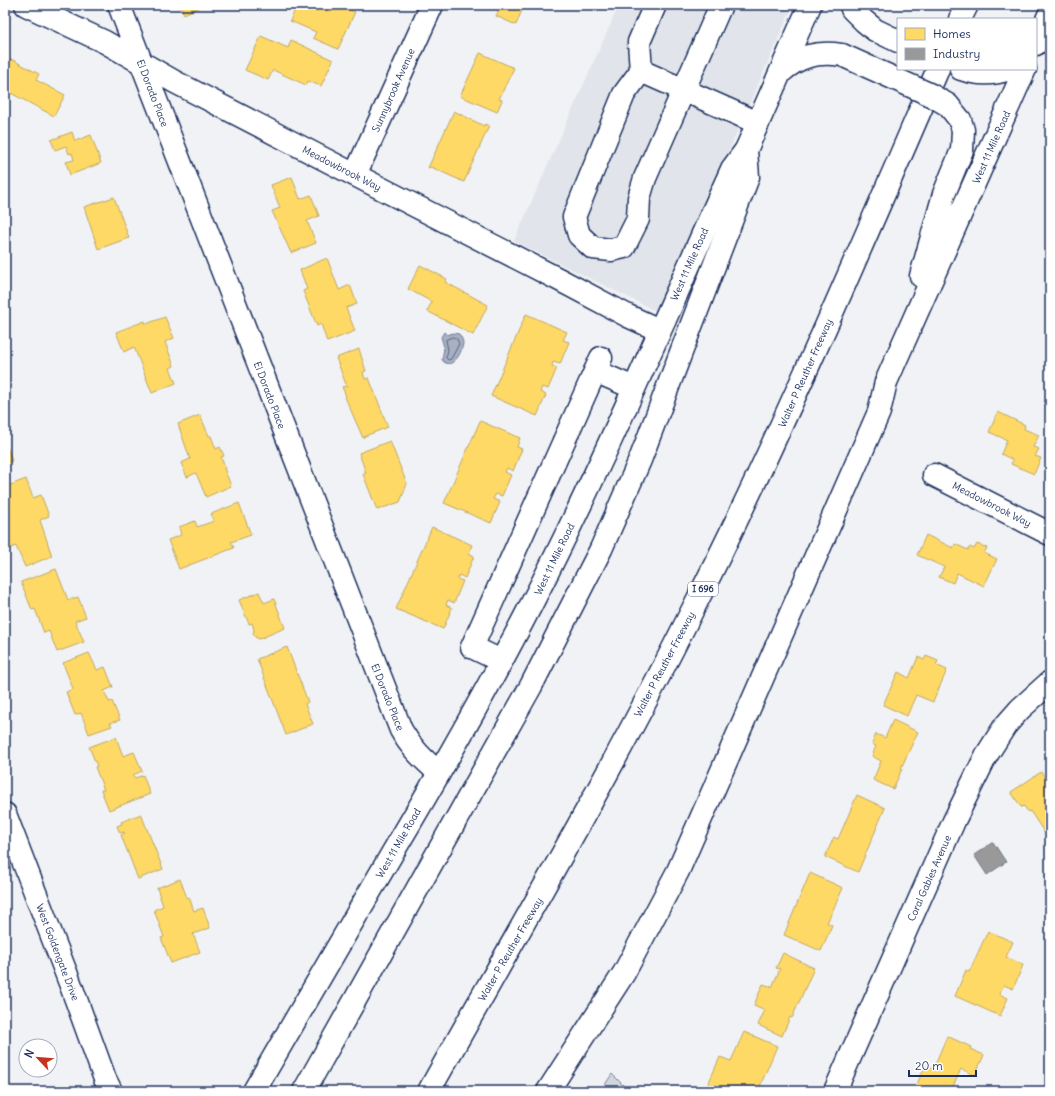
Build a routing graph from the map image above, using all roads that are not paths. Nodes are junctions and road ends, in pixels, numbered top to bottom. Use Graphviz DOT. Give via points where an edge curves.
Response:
graph roads {
  1 [pos="26,5"];
  2 [pos="119,5"];
  3 [pos="432,5"];
  4 [pos="655,5"];
  5 [pos="722,5"];
  6 [pos="810,5"];
  7 [pos="966,5"];
  8 [pos="855,10"];
  9 [pos="1050,12"];
  10 [pos="960,18"];
  11 [pos="897,40"];
  12 [pos="1037,42"];
  13 [pos="141,61"];
  14 [pos="938,70"];
  15 [pos="1006,70"];
  16 [pos="1025,70"];
  17 [pos="641,71"];
  18 [pos="970,71"];
  19 [pos="780,73"];
  20 [pos="684,90"];
  21 [pos="758,122"];
  22 [pos="746,150"];
  23 [pos="355,175"];
  24 [pos="659,330"];
  25 [pos="898,356"];
  26 [pos="634,388"];
  27 [pos="934,475"];
  28 [pos="1050,534"];
  29 [pos="501,661"];
  30 [pos="1050,682"];
  31 [pos="439,773"];
  32 [pos="5,814"];
  33 [pos="111,1091"];
  34 [pos="254,1091"];
  35 [pos="304,1091"];
  36 [pos="429,1091"];
  37 [pos="548,1091"];
  38 [pos="835,1091"];
  1 -- 13 [label="main road, Meadowbrook Way"];
  2 -- 13 [label="main road, El Dorado Place"];
  3 -- 23 [label="main road, Sunnybrook Avenue"];
  4 -- 17 [label="main road" via="639,42"];
  5 -- 20 [label="main road"];
  6 -- 19 [label="main road, West 11 Mile Road"];
  7 -- 10 [label="main road"];
  8 -- 11 [label="main road" via="875,30"];
  9 -- 12 [label="main road"];
  13 -- 23 [label="main road, Meadowbrook Way" via="175,82"];
  13 -- 31 [label="main road, El Dorado Place" via="401,730 417,754"];
  14 -- 36 [label="main road, Walter P Reuther Freeway / I 696" via="798,391 694,608 596,794"];
  15 -- 18 [label="main road" via="992,74"];
  16 -- 25 [label="main road, West 11 Mile Road"];
  17 -- 20 [label="main road"];
  17 -- 20 [label="main road" via="624,94 574,217 579,235 593,248 611,250 624,247 638,219 639,198 646,178"];
  19 -- 21 [label="main road, West 11 Mile Road"];
  19 -- 25 [label="main road, bridge" via="788,65 806,56 822,53 842,55 932,95 948,105 960,120 963,130 962,150 944,194"];
  20 -- 21 [label="main road"];
  21 -- 22 [label="main road, West 11 Mile Road"];
  22 -- 24 [label="main road, West 11 Mile Road" via="732,169"];
  22 -- 35 [label="main road" via="748,176 640,460 601,549 531,686"];
  23 -- 24 [label="main road, Meadowbrook Way"];
  24 -- 26 [label="main road, West 11 Mile Road"];
  25 -- 37 [label="main road, West 11 Mile Road" via="886,382 879,412 678,871 624,973"];
  26 -- 29 [label="main road, West 11 Mile Road" via="575,516"];
  26 -- 29 [label="main road" via="598,364 472,647"];
  27 -- 28 [label="main road, Meadowbrook Way"];
  29 -- 31 [label="main road, West 11 Mile Road"];
  30 -- 38 [label="main road, Coral Gables Avenue" via="1005,726 986,756 954,821"];
  31 -- 34 [label="main road, West 11 Mile Road"];
  32 -- 33 [label="main road, West Goldengate Drive"];
}
